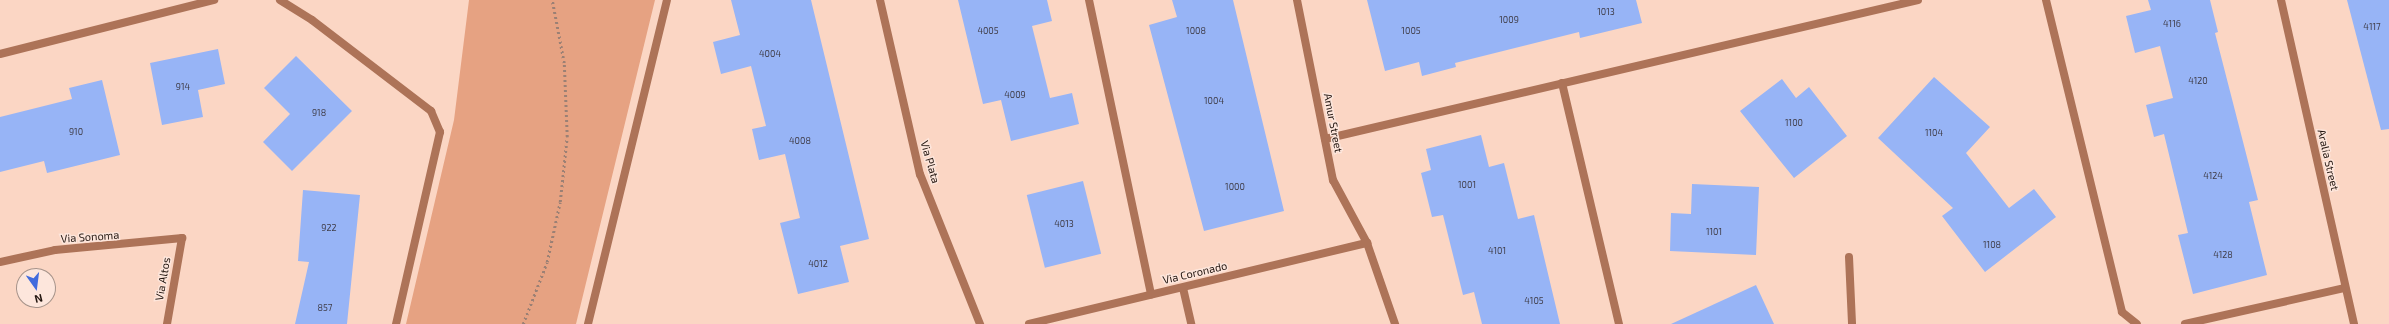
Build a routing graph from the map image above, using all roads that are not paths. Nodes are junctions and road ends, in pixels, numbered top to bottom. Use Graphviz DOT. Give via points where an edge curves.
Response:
graph roads {
  1 [pos="214,0"];
  2 [pos="280,0"];
  3 [pos="667,0"];
  4 [pos="880,0"];
  5 [pos="1089,0"];
  6 [pos="1297,0"];
  7 [pos="1918,0"];
  8 [pos="2046,0"];
  9 [pos="2281,0"];
  10 [pos="0,54"];
  11 [pos="1562,83"];
  12 [pos="1325,139"];
  13 [pos="182,238"];
  14 [pos="1367,243"];
  15 [pos="1849,258"];
  16 [pos="0,262"];
  17 [pos="1183,288"];
  18 [pos="2346,288"];
  19 [pos="1151,295"];
  20 [pos="166,324"];
  21 [pos="396,324"];
  22 [pos="588,324"];
  23 [pos="980,324"];
  24 [pos="1029,324"];
  25 [pos="1191,324"];
  26 [pos="1395,324"];
  27 [pos="1619,324"];
  28 [pos="1852,324"];
  29 [pos="2137,324"];
  30 [pos="2185,324"];
  31 [pos="2354,324"];
  1 -- 10 [label="street"];
  2 -- 21 [label="street" via="312,20 431,111 440,132"];
  3 -- 22 [label="street"];
  4 -- 23 [label="street, Via Plata" via="920,174"];
  5 -- 19 [label="street"];
  6 -- 12 [label="street, Amur Street"];
  7 -- 11 [label="street"];
  8 -- 29 [label="street" via="2122,312"];
  9 -- 18 [label="street, Aralia Street"];
  11 -- 12 [label="street"];
  11 -- 27 [label="street"];
  12 -- 14 [label="street, Amur Street" via="1333,180"];
  13 -- 16 [label="street, Via Sonoma" via="55,250"];
  13 -- 20 [label="street, Via Altos"];
  14 -- 17 [label="street, Via Coronado"];
  14 -- 26 [label="street, Amur Street"];
  15 -- 28 [label="street"];
  17 -- 19 [label="street, Via Coronado"];
  17 -- 25 [label="street"];
  18 -- 30 [label="street"];
  18 -- 31 [label="street, Aralia Street"];
  19 -- 24 [label="street, Via Coronado"];
}
